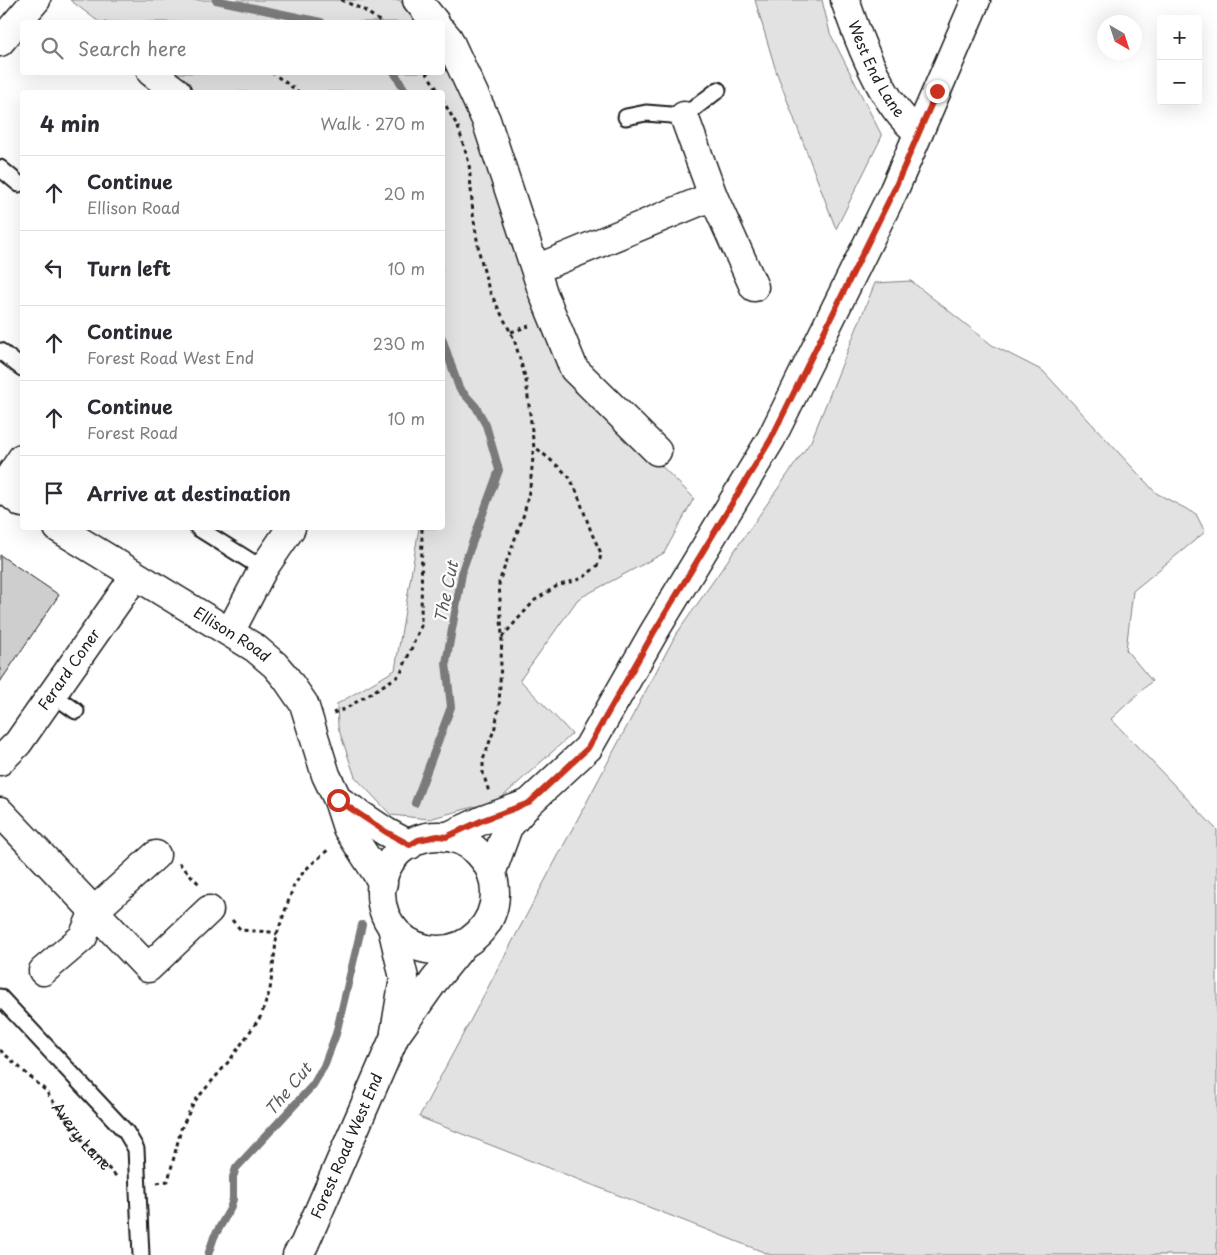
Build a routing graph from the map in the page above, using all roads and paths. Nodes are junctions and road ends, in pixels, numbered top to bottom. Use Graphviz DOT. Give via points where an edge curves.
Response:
graph roads {
  1 [pos="36,0"];
  2 [pos="340,0"];
  3 [pos="417,0"];
  4 [pos="845,0"];
  5 [pos="976,0"];
  6 [pos="378,20"];
  7 [pos="433,20"];
  8 [pos="445,34"];
  9 [pos="0,42"];
  10 [pos="155,75"];
  11 [pos="276,75"];
  12 [pos="428,75"];
  13 [pos="174,90"];
  14 [pos="296,90"];
  15 [pos="438,90"];
  16 [pos="718,90"];
  17 [pos="445,104"];
  18 [pos="684,116"];
  19 [pos="626,117"];
  20 [pos="919,132"];
  21 [pos="0,168"];
  22 [pos="19,184"];
  23 [pos="713,196"];
  24 [pos="536,269"];
  25 [pos="754,287"];
  26 [pos="0,351"];
  27 [pos="20,366"];
  28 [pos="533,446"];
  29 [pos="657,450"];
  30 [pos="20,463"];
  31 [pos="8,492"];
  32 [pos="61,530"];
  33 [pos="201,530"];
  34 [pos="290,530"];
  35 [pos="422,530"];
  36 [pos="263,569"];
  37 [pos="135,576"];
  38 [pos="230,632"];
  39 [pos="502,638"];
  40 [pos="52,694"];
  41 [pos="76,711"];
  42 [pos="330,714"];
  43 [pos="0,761"];
  44 [pos="491,799"];
  45 [pos="338,800"];
  46 [pos="529,803"];
  47 [pos="0,812"];
  48 [pos="446,837"];
  49 [pos="410,845"];
  50 [pos="332,846"];
  51 [pos="156,855"];
  52 [pos="492,871"];
  53 [pos="383,883"];
  54 [pos="209,910"];
  55 [pos="94,911"];
  56 [pos="392,927"];
  57 [pos="241,930"];
  58 [pos="276,934"];
  59 [pos="463,945"];
  60 [pos="43,971"];
  61 [pos="0,997"];
  62 [pos="395,1036"];
  63 [pos="0,1050"];
  64 [pos="137,1185"];
  65 [pos="301,1252"];
  66 [pos="141,1255"];
  1 -- 9 [label="street"];
  2 -- 6 [label="path"];
  3 -- 7 [label="street"];
  4 -- 20 [label="street, West End Lane" via="878,82 907,124"];
  5 -- 20 [label="street"];
  8 -- 24 [label="street" via="486,120"];
  10 -- 13 [label="street"];
  11 -- 14 [label="path"];
  12 -- 15 [label="path"];
  16 -- 18 [label="lane"];
  17 -- 28 [label="path" via="458,127 469,163 479,252 490,290 514,339 526,380"];
  18 -- 19 [label="lane" via="646,113"];
  18 -- 23 [label="street"];
  20 -- 46 [label="street" via="894,190 771,439 588,748"];
  21 -- 22 [label="lane"];
  23 -- 24 [label="street"];
  23 -- 25 [label="street"];
  24 -- 29 [label="street" via="574,369"];
  26 -- 27 [label="lane"];
  28 -- 39 [label="path" via="524,514 499,582"];
  28 -- 39 [label="path" via="569,477 601,553 597,566 583,578 557,586 535,600"];
  30 -- 31 [label="street"];
  32 -- 37 [label="street, Ellison Road"];
  33 -- 36 [label="lane"];
  34 -- 36 [label="street"];
  35 -- 42 [label="path" via="421,626 400,675 345,710"];
  36 -- 38 [label="street"];
  37 -- 38 [label="street, Ellison Road"];
  37 -- 40 [label="street, Ferard Coner"];
  38 -- 45 [label="street, Ellison Road" via="255,648 294,688 304,704 326,775"];
  39 -- 44 [label="path" via="499,707 483,760 483,773"];
  40 -- 41 [label="lane"];
  40 -- 43 [label="street, Ferard Coner" via="18,743"];
  45 -- 49 [label="street"];
  45 -- 53 [label="street, Ellison Road" via="347,828"];
  46 -- 48 [label="street"];
  46 -- 52 [label="street" via="508,827"];
  47 -- 55 [label="street"];
  48 -- 49 [label="street" via="418,840"];
  48 -- 52 [label="street" via="457,839 481,854"];
  49 -- 53 [label="street" via="394,857 384,874"];
  50 -- 58 [label="path" via="305,870 294,885"];
  51 -- 55 [label="street"];
  52 -- 59 [label="street" via="496,890 493,910 484,928"];
  53 -- 56 [label="street" via="381,894 385,914"];
  54 -- 55 [label="street" via="148,968"];
  55 -- 60 [label="street" via="83,937"];
  56 -- 59 [label="street" via="406,941 424,948 444,950"];
  56 -- 62 [label="street, Forest Road West End" via="404,978"];
  57 -- 58 [label="path"];
  58 -- 64 [label="path" via="270,990 260,1016 230,1060 194,1102 181,1129 168,1181"];
  59 -- 62 [label="street, Forest Road West End"];
  61 -- 64 [label="lane" via="126,1132 136,1149"];
  62 -- 65 [label="street, Forest Road West End"];
  63 -- 64 [label="path, Avery Lane" via="45,1090 81,1140 127,1187"];
  64 -- 66 [label="lane"];
}
